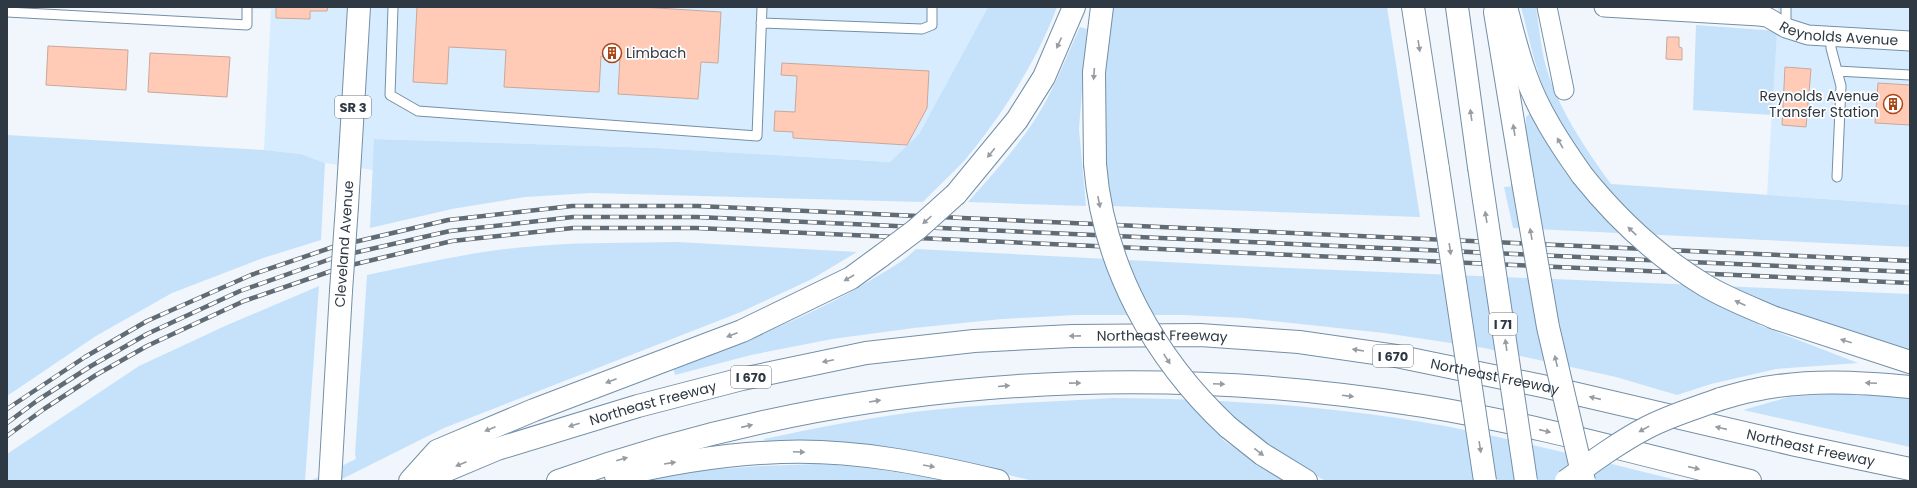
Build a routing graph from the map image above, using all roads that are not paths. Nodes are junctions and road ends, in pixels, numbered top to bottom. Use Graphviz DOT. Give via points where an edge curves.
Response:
graph roads {
  1 [pos="247,7"];
  2 [pos="359,7"];
  3 [pos="393,7"];
  4 [pos="762,7"];
  5 [pos="932,7"];
  6 [pos="1074,7"];
  7 [pos="1102,7"];
  8 [pos="1413,7"];
  9 [pos="1457,7"];
  10 [pos="1494,7"];
  11 [pos="1506,7"];
  12 [pos="1547,7"];
  13 [pos="1604,7"];
  14 [pos="1786,7"];
  15 [pos="7,12"];
  16 [pos="761,23"];
  17 [pos="1786,28"];
  18 [pos="1831,36"];
  19 [pos="1910,41"];
  20 [pos="1837,70"];
  21 [pos="1910,75"];
  22 [pos="1564,90"];
  23 [pos="1837,177"];
  24 [pos="1910,362"];
  25 [pos="1910,387"];
  26 [pos="1910,469"];
  27 [pos="330,481"];
  28 [pos="410,481"];
  29 [pos="421,481"];
  30 [pos="558,481"];
  31 [pos="591,481"];
  32 [pos="998,481"];
  33 [pos="1306,481"];
  34 [pos="1485,481"];
  35 [pos="1526,481"];
  36 [pos="1566,481"];
  37 [pos="1584,481"];
  38 [pos="1750,481"];
  1 -- 15 [label="lane" via="247,25"];
  2 -- 27 [label="main road, Cleveland Avenue / SR 3, bridge"];
  3 -- 16 [label="lane" via="390,95 418,111 757,136"];
  4 -- 16 [label="lane"];
  5 -- 16 [label="lane" via="932,25 922,29"];
  6 -- 28 [label="main road, one-way, bridge" via="1044,77 1017,120 956,194 917,229 851,278 742,331 534,410 437,451"];
  7 -- 33 [label="main road, one-way, bridge" via="1094,72 1097,192 1116,262 1132,300 1173,368 1202,403 1262,454"];
  8 -- 34 [label="main road, one-way, bridge"];
  35 -- 9 [label="main road, I 71, one-way, bridge"];
  37 -- 10 [label="main road, one-way, bridge" via="1548,328"];
  24 -- 11 [label="main road, one-way, bridge" via="1775,318 1738,302 1680,269 1640,238 1605,204 1563,149 1525,73"];
  12 -- 22 [label="street"];
  13 -- 17 [label="street, Reynolds Avenue" via="1759,16 1767,17"];
  14 -- 17 [label="lane"];
  17 -- 18 [label="street, Reynolds Avenue" via="1808,34"];
  18 -- 19 [label="street, Reynolds Avenue"];
  18 -- 20 [label="lane" via="1831,48"];
  20 -- 21 [label="lane"];
  20 -- 23 [label="lane" via="1842,99"];
  25 -- 36 [label="main road, one-way, bridge" via="1829,382 1789,384 1755,390 1685,411 1648,426 1610,449"];
  26 -- 29 [label="main road, Northeast Freeway / I 670, one-way" via="1547,387 1396,356 1299,342 1200,335 1072,336 974,341 866,354 742,379 638,406 497,449"];
  30 -- 38 [label="main road, one-way" via="609,462 816,410 931,393 1036,383 1142,382 1240,385 1351,396 1425,407 1544,431"];
  31 -- 32 [label="main road, one-way" via="668,463 728,455 782,452 893,459"];
}
